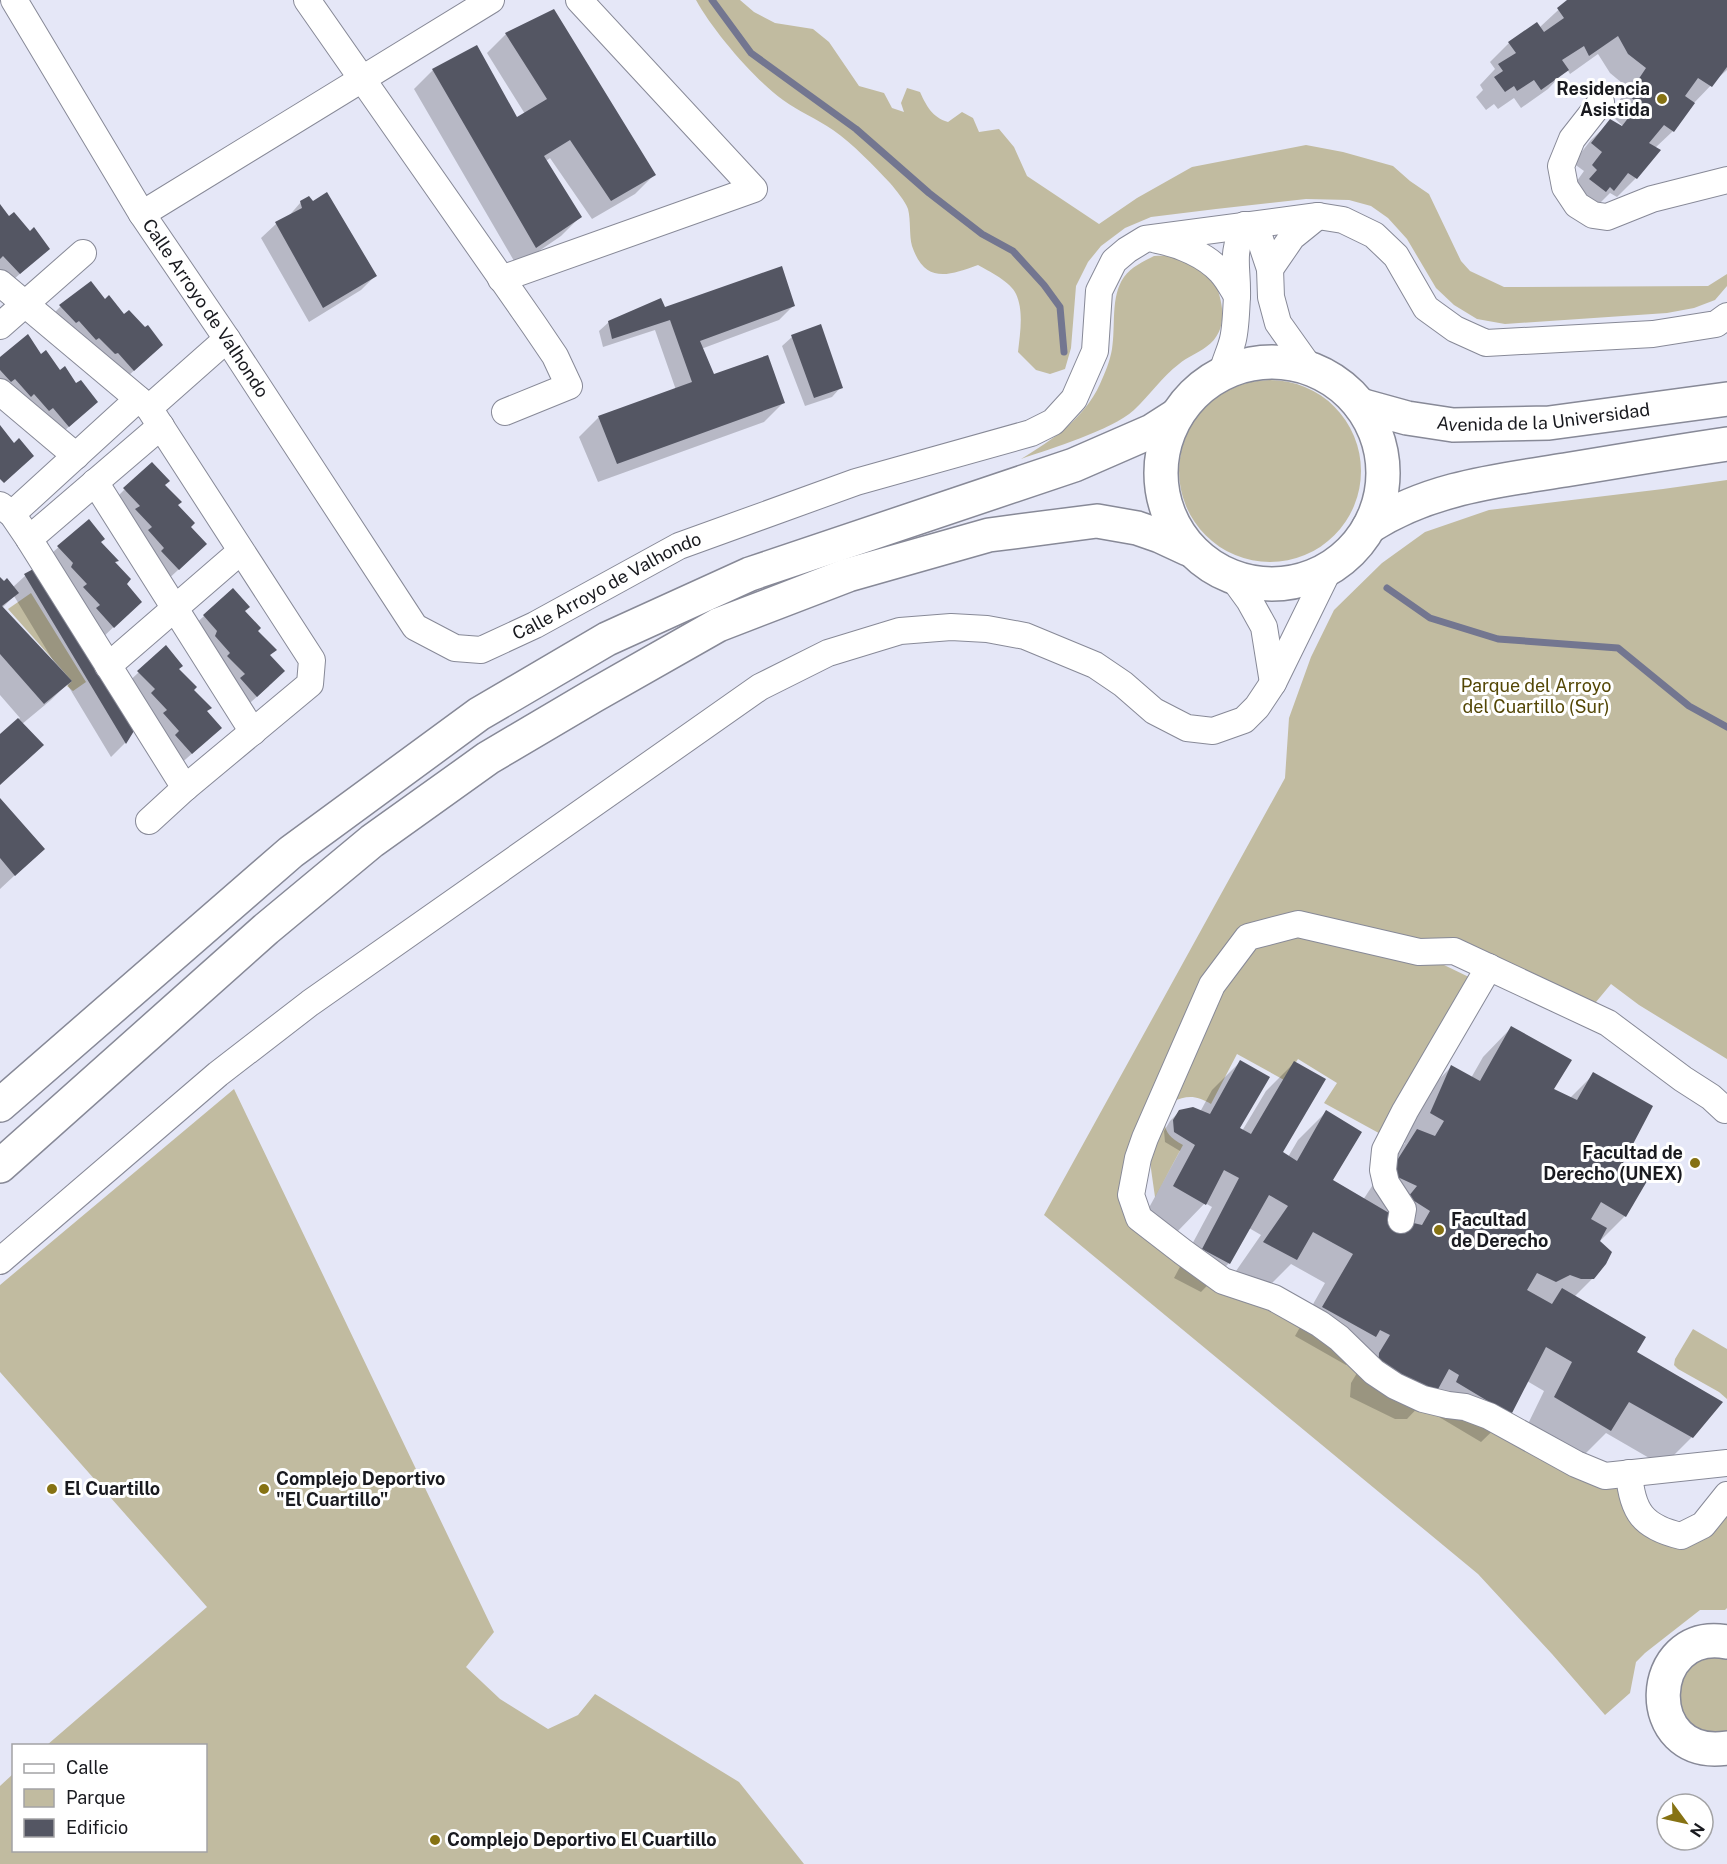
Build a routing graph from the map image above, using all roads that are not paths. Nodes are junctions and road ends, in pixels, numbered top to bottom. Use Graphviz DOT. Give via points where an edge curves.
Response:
graph roads {
  1 [pos="14,0"];
  2 [pos="307,0"];
  3 [pos="491,0"];
  4 [pos="579,0"];
  5 [pos="362,78"];
  6 [pos="1601,102"];
  7 [pos="1727,180"];
  8 [pos="142,214"];
  9 [pos="1318,216"];
  10 [pos="1245,225"];
  11 [pos="1145,239"];
  12 [pos="83,253"];
  13 [pos="1270,269"];
  14 [pos="501,279"];
  15 [pos="0,283"];
  16 [pos="1237,296"];
  17 [pos="25,304"];
  18 [pos="1727,316"];
  19 [pos="0,326"];
  20 [pos="227,339"];
  21 [pos="1310,368"];
  22 [pos="1222,374"];
  23 [pos="0,392"];
  24 [pos="1727,399"];
  25 [pos="1360,405"];
  26 [pos="150,411"];
  27 [pos="505,412"];
  28 [pos="1178,415"];
  29 [pos="1727,444"];
  30 [pos="76,456"];
  31 [pos="96,482"];
  32 [pos="6,510"];
  33 [pos="1369,527"];
  34 [pos="29,539"];
  35 [pos="1188,549"];
  36 [pos="241,551"];
  37 [pos="1329,569"];
  38 [pos="1233,578"];
  39 [pos="175,608"];
  40 [pos="108,666"];
  41 [pos="1273,683"];
  42 [pos="253,732"];
  43 [pos="185,788"];
  44 [pos="149,821"];
  45 [pos="1489,967"];
  46 [pos="0,1106"];
  47 [pos="1725,1110"];
  48 [pos="0,1166"];
  49 [pos="1401,1220"];
  50 [pos="0,1261"];
  51 [pos="1727,1463"];
  52 [pos="1629,1473"];
  53 [pos="1727,1494"];
  54 [pos="1727,1642"];
  55 [pos="1727,1748"];
  1 -- 8 [label="street, Calle Arroyo de Valhondo"];
  2 -- 5 [label="street"];
  3 -- 5 [label="street"];
  4 -- 14 [label="street" via="754,189"];
  5 -- 8 [label="street"];
  5 -- 14 [label="street"];
  6 -- 7 [label="street" via="1572,140 1561,166 1565,187 1577,205 1593,215 1607,217 1652,199"];
  8 -- 20 [label="street, Calle Arroyo de Valhondo"];
  9 -- 10 [label="street, Calle Arroyo de Valhondo"];
  9 -- 13 [label="street" via="1292,237"];
  9 -- 18 [label="street, Calle Arroyo de Valhondo" via="1343,220 1374,235 1396,255 1426,308 1455,329 1486,343 1653,334 1716,324"];
  10 -- 11 [label="street, Calle Arroyo de Valhondo"];
  10 -- 13 [label="street" via="1259,236"];
  10 -- 16 [label="street" via="1235,255"];
  11 -- 16 [label="street" via="1175,243 1199,256 1221,272"];
  11 -- 20 [label="street, Calle Arroyo de Valhondo" via="1114,261 1099,291 1095,351 1074,399 1053,422 1031,432 856,482 679,546 481,650 456,648 415,627"];
  12 -- 17 [label="street"];
  13 -- 21 [label="street" via="1271,297 1278,323"];
  14 -- 27 [label="street" via="555,356 569,386"];
  15 -- 17 [label="street"];
  16 -- 22 [label="street" via="1232,343"];
  17 -- 19 [label="street"];
  17 -- 26 [label="street"];
  20 -- 26 [label="street"];
  21 -- 22 [label="main road" via="1265,362"];
  21 -- 25 [label="main road" via="1338,383"];
  22 -- 28 [label="main road" via="1201,387"];
  23 -- 30 [label="street"];
  24 -- 25 [label="main road, Avenida de la Universidad" via="1550,423 1454,425"];
  25 -- 33 [label="main road" via="1379,444 1383,472 1380,501"];
  26 -- 30 [label="street"];
  26 -- 31 [label="street"];
  26 -- 36 [label="street"];
  28 -- 35 [label="main road" via="1162,458 1162,492 1172,524"];
  28 -- 46 [label="main road" via="1152,431 1074,465 750,574 607,639 489,708 291,852"];
  29 -- 33 [label="main road" via="1485,482 1436,495 1391,513"];
  30 -- 32 [label="street"];
  31 -- 34 [label="street"];
  31 -- 39 [label="street"];
  32 -- 34 [label="street"];
  33 -- 37 [label="main road" via="1345,558"];
  34 -- 40 [label="street"];
  35 -- 38 [label="main road"];
  35 -- 48 [label="main road" via="1137,528 1097,521 989,535 848,575 718,625 488,758 372,841 266,929"];
  36 -- 39 [label="street"];
  36 -- 42 [label="street" via="312,660 310,684"];
  37 -- 38 [label="main road" via="1282,584 1257,584"];
  37 -- 41 [label="street"];
  38 -- 41 [label="street" via="1264,627"];
  39 -- 40 [label="street"];
  39 -- 42 [label="street"];
  40 -- 43 [label="street"];
  41 -- 50 [label="street" via="1244,720 1212,731 1187,728 1154,711 1095,665 1025,636 951,627 900,630 828,653 760,687 310,1003 218,1074"];
  42 -- 43 [label="street"];
  43 -- 44 [label="street"];
  45 -- 47 [label="street" via="1608,1023"];
  45 -- 49 [label="street" via="1385,1150 1383,1170 1386,1183 1403,1209"];
  45 -- 52 [label="street" via="1454,951 1419,952 1299,924 1248,938 1212,985 1145,1138 1131,1195 1139,1218 1223,1281 1274,1298 1320,1324 1395,1386 1489,1416 1605,1476"];
  51 -- 52 [label="street"];
  52 -- 53 [label="street" via="1630,1494 1643,1519 1661,1531 1681,1536 1703,1525"];
  54 -- 55 [label="main road" via="1706,1642 1683,1652 1667,1672 1662,1696 1668,1721 1685,1740 1700,1747"];
}
